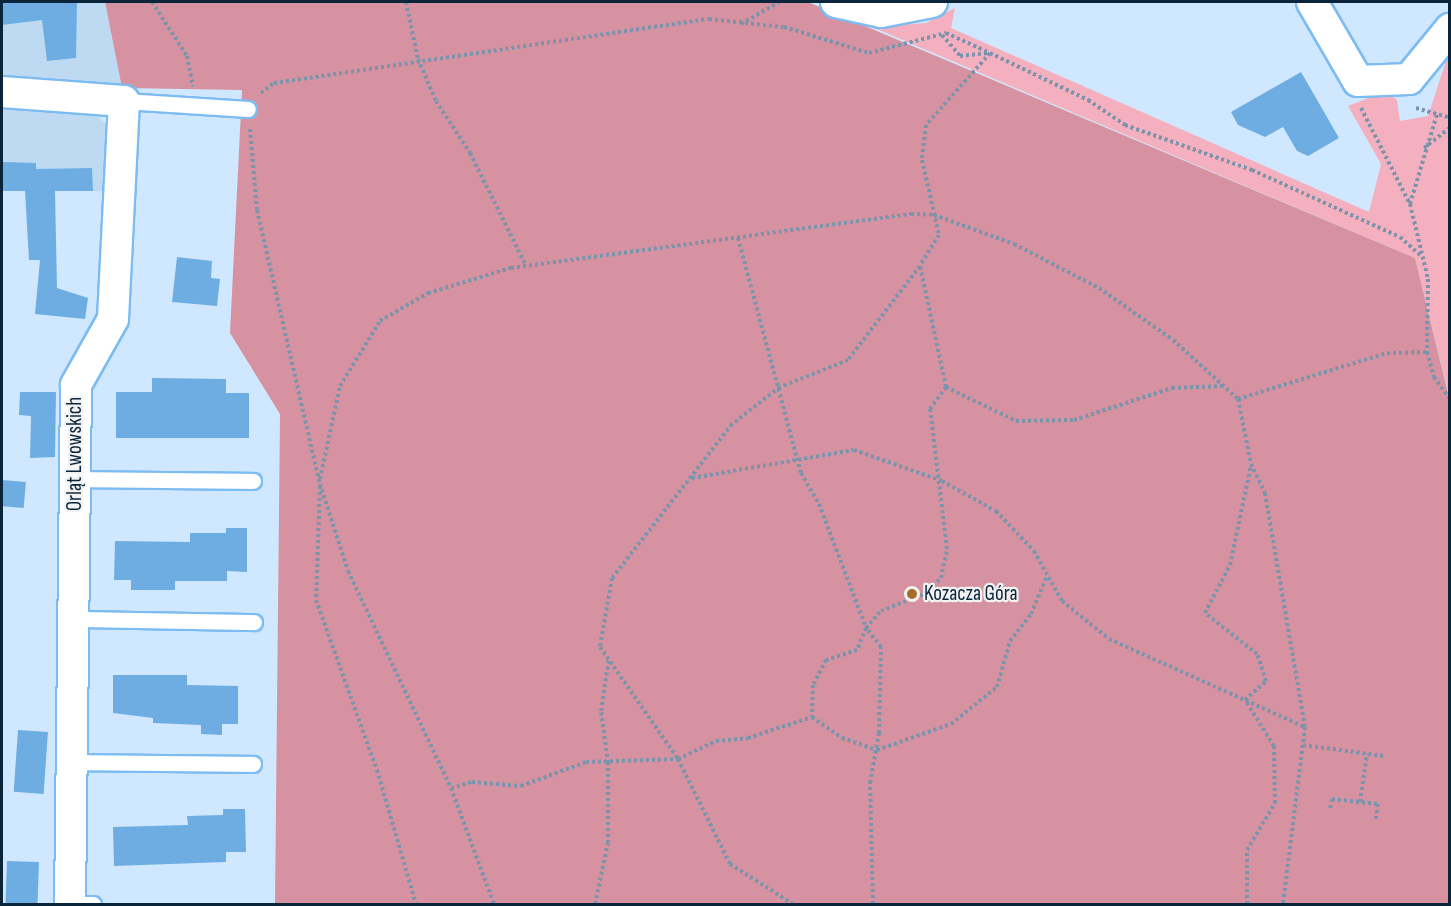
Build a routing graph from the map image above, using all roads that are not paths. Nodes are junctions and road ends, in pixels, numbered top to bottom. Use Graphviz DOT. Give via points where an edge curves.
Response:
graph roads {
  1 [pos="836,2"];
  2 [pos="932,2"];
  3 [pos="1312,2"];
  4 [pos="1449,29"];
  5 [pos="2,92"];
  6 [pos="123,101"];
  7 [pos="248,109"];
  8 [pos="75,479"];
  9 [pos="252,481"];
  10 [pos="74,619"];
  11 [pos="254,622"];
  12 [pos="72,762"];
  13 [pos="253,764"];
  14 [pos="70,904"];
  15 [pos="93,904"];
  1 -- 2 [label="street" via="881,12"];
  3 -- 4 [label="street" via="1358,81 1409,79"];
  5 -- 6 [label="street"];
  6 -- 7 [label="lane"];
  6 -- 8 [label="street, Orląt Lwowskich" via="113,319 76,385"];
  8 -- 9 [label="lane"];
  8 -- 10 [label="street, Orląt Lwowskich"];
  10 -- 11 [label="lane"];
  10 -- 12 [label="street, Orląt Lwowskich"];
  12 -- 13 [label="lane"];
  12 -- 14 [label="street, Orląt Lwowskich"];
  14 -- 15 [label="lane"];
}
